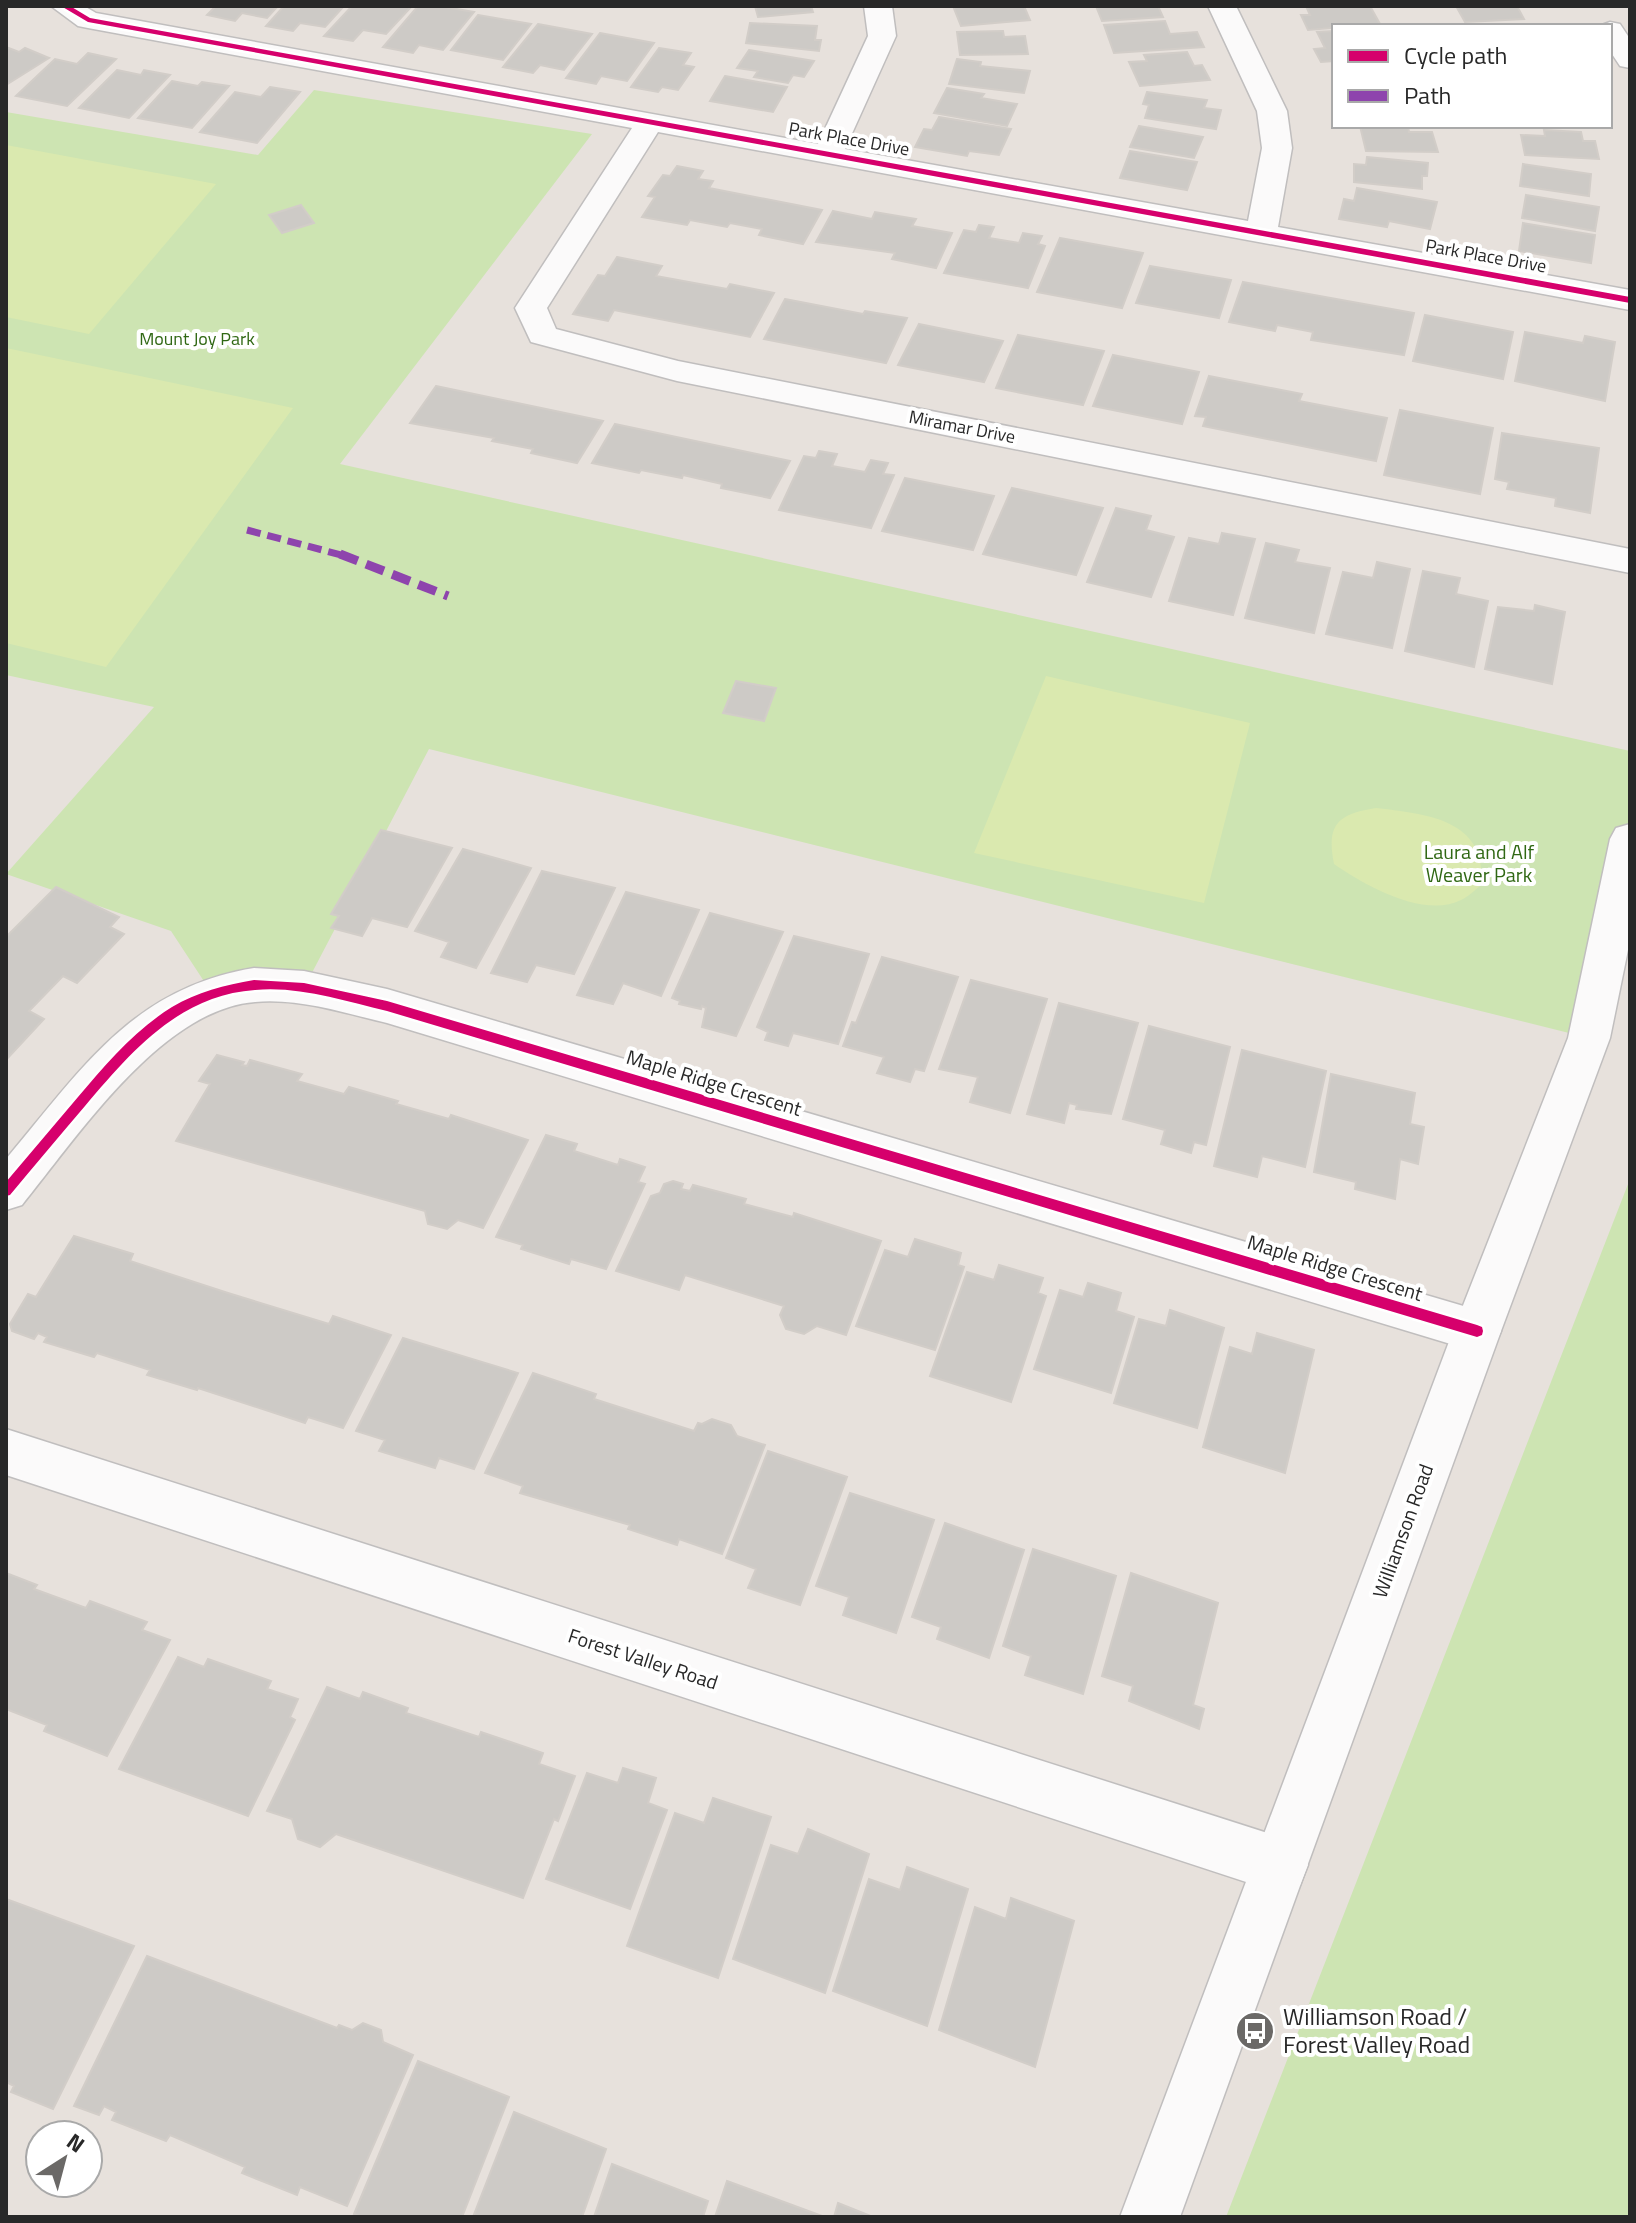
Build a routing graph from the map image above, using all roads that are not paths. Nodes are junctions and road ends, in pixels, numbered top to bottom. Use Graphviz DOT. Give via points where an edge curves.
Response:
graph roads {
  1 [pos="65,6"];
  2 [pos="878,6"];
  3 [pos="1222,6"];
  4 [pos="1594,6"];
  5 [pos="1606,24"];
  6 [pos="1612,33"];
  7 [pos="1630,60"];
  8 [pos="651,121"];
  9 [pos="828,153"];
  10 [pos="1261,233"];
  11 [pos="1630,300"];
  12 [pos="1630,561"];
  13 [pos="1630,839"];
  14 [pos="1624,907"];
  15 [pos="6,1191"];
  16 [pos="1477,1331"];
  17 [pos="6,1452"];
  18 [pos="1280,1865"];
  19 [pos="1150,2217"];
  1 -- 8 [label="street, Park Place Drive" via="88,20"];
  2 -- 9 [label="street" via="882,36"];
  3 -- 10 [label="street" via="1272,111 1277,148"];
  4 -- 5 [label="street"];
  6 -- 7 [label="street"];
  8 -- 9 [label="street, Park Place Drive"];
  8 -- 12 [label="street, Miramar Drive" via="531,308 542,335 677,371"];
  9 -- 10 [label="street, Park Place Drive"];
  10 -- 11 [label="street, Park Place Drive"];
  13 -- 14 [label="street, Williamson Road"];
  14 -- 16 [label="street, Williamson Road" via="1589,1038"];
  15 -- 16 [label="street, Maple Ridge Crescent" via="132,1043 179,1008 211,992 256,985 304,988 387,1006"];
  16 -- 18 [label="street, Williamson Road"];
  17 -- 18 [label="street, Forest Valley Road"];
  18 -- 19 [label="street, Williamson Road"];
}
